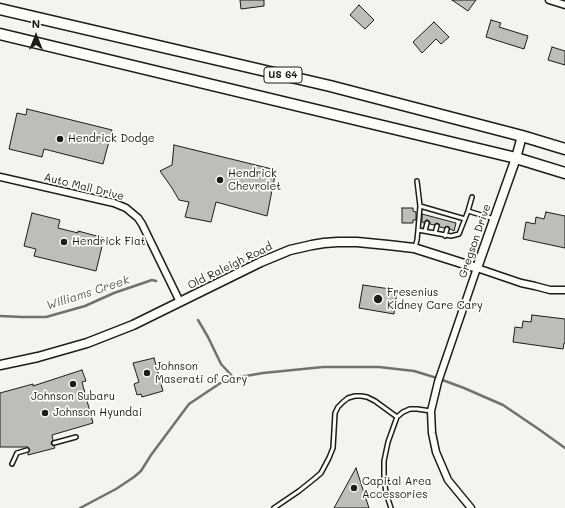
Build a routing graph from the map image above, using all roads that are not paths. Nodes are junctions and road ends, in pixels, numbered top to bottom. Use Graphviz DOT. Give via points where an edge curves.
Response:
graph roads {
  1 [pos="549,0"];
  2 [pos="565,5"];
  3 [pos="0,9"];
  4 [pos="0,34"];
  5 [pos="522,136"];
  6 [pos="565,149"];
  7 [pos="516,158"];
  8 [pos="565,173"];
  9 [pos="0,178"];
  10 [pos="417,181"];
  11 [pos="472,197"];
  12 [pos="420,206"];
  13 [pos="431,210"];
  14 [pos="468,211"];
  15 [pos="441,213"];
  16 [pos="451,215"];
  17 [pos="429,216"];
  18 [pos="440,218"];
  19 [pos="465,219"];
  20 [pos="494,219"];
  21 [pos="449,221"];
  22 [pos="427,223"];
  23 [pos="437,226"];
  24 [pos="447,229"];
  25 [pos="418,230"];
  26 [pos="425,231"];
  27 [pos="435,233"];
  28 [pos="445,236"];
  29 [pos="414,248"];
  30 [pos="478,268"];
  31 [pos="565,290"];
  32 [pos="180,302"];
  33 [pos="0,365"];
  34 [pos="432,411"];
  35 [pos="397,417"];
  36 [pos="76,437"];
  37 [pos="54,443"];
  38 [pos="27,450"];
  39 [pos="12,464"];
  40 [pos="274,508"];
  41 [pos="392,508"];
  42 [pos="471,508"];
  1 -- 2 [label="street"];
  3 -- 5 [label="highway, US 64" via="330,86"];
  4 -- 7 [label="highway, US 64"];
  5 -- 6 [label="highway, US 64"];
  5 -- 7 [label="street, Gregson Drive"];
  7 -- 8 [label="highway, US 64"];
  7 -- 20 [label="street, Gregson Drive"];
  9 -- 32 [label="street, Auto Mall Drive" via="114,203 126,208 142,224"];
  10 -- 12 [label="lane"];
  11 -- 14 [label="lane"];
  12 -- 13 [label="lane"];
  12 -- 25 [label="lane"];
  13 -- 15 [label="lane"];
  13 -- 17 [label="lane"];
  14 -- 19 [label="lane"];
  14 -- 20 [label="lane"];
  15 -- 16 [label="lane"];
  15 -- 18 [label="lane"];
  16 -- 19 [label="lane"];
  16 -- 21 [label="lane"];
  19 -- 28 [label="lane" via="459,234"];
  20 -- 30 [label="street, Gregson Drive"];
  22 -- 26 [label="lane"];
  23 -- 27 [label="lane"];
  24 -- 28 [label="lane"];
  25 -- 26 [label="lane"];
  25 -- 29 [label="lane"];
  26 -- 27 [label="lane"];
  27 -- 28 [label="lane"];
  29 -- 30 [label="street, Old Raleigh Road"];
  29 -- 32 [label="street, Old Raleigh Road" via="358,242 300,247 261,262"];
  30 -- 31 [label="street" via="521,283 550,290"];
  30 -- 34 [label="street, Gregson Drive" via="442,369"];
  32 -- 33 [label="street, Old Raleigh Road" via="133,325 87,342"];
  34 -- 35 [label="lane" via="410,409"];
  34 -- 42 [label="street, Gregson Drive" via="432,433 438,457 448,480"];
  35 -- 40 [label="lane" via="367,397 348,398 335,413 333,448 321,473"];
  35 -- 41 [label="lane" via="384,461 386,493"];
  36 -- 37 [label="lane"];
  38 -- 39 [label="lane" via="17,453"];
}
